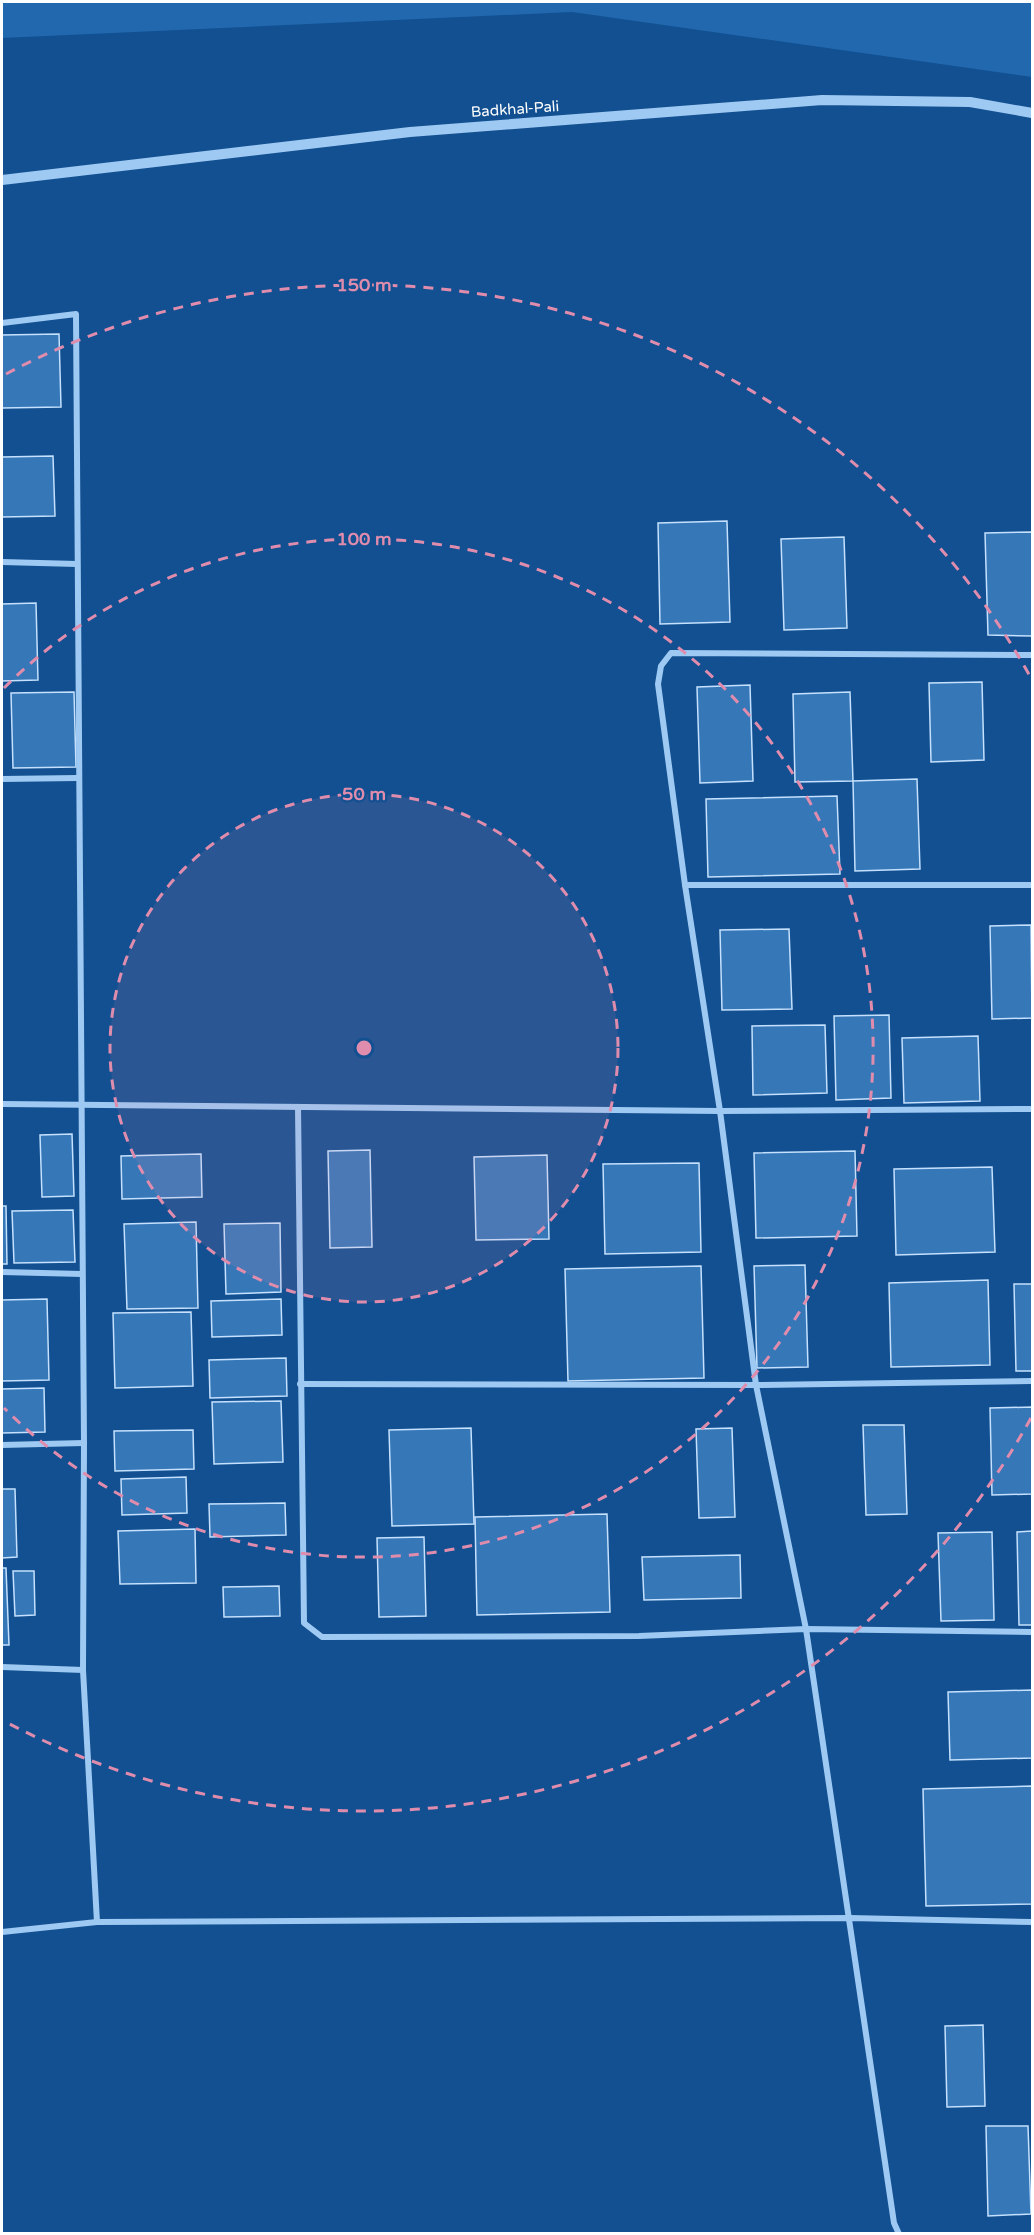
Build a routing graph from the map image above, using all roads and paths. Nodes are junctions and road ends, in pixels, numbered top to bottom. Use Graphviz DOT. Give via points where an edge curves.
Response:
graph roads {
  1 [pos="1032,113"];
  2 [pos="2,180"];
  3 [pos="2,323"];
  4 [pos="2,562"];
  5 [pos="77,564"];
  6 [pos="1032,655"];
  7 [pos="78,778"];
  8 [pos="2,779"];
  9 [pos="685,885"];
  10 [pos="1032,885"];
  11 [pos="2,1104"];
  12 [pos="81,1104"];
  13 [pos="298,1107"];
  14 [pos="1032,1109"];
  15 [pos="720,1111"];
  16 [pos="2,1272"];
  17 [pos="82,1274"];
  18 [pos="1032,1381"];
  19 [pos="300,1384"];
  20 [pos="756,1385"];
  21 [pos="84,1443"];
  22 [pos="2,1445"];
  23 [pos="806,1629"];
  24 [pos="1032,1632"];
  25 [pos="2,1667"];
  26 [pos="83,1670"];
  27 [pos="850,1918"];
  28 [pos="97,1922"];
  29 [pos="1032,1922"];
  30 [pos="2,1932"];
  31 [pos="899,2234"];
  1 -- 2 [label="street, Badkhal-Pali" via="970,102 822,100 410,132"];
  3 -- 5 [label="street" via="76,314"];
  4 -- 5 [label="street"];
  5 -- 7 [label="street"];
  6 -- 9 [label="street" via="671,653 661,666 658,684"];
  7 -- 8 [label="street"];
  7 -- 12 [label="street"];
  9 -- 10 [label="street"];
  9 -- 15 [label="street"];
  11 -- 12 [label="street"];
  12 -- 13 [label="street"];
  12 -- 17 [label="street"];
  13 -- 15 [label="street"];
  13 -- 19 [label="street"];
  14 -- 15 [label="street"];
  15 -- 20 [label="street"];
  16 -- 17 [label="street"];
  17 -- 21 [label="street"];
  18 -- 20 [label="street"];
  19 -- 20 [label="street"];
  19 -- 23 [label="street" via="304,1623 322,1637 639,1636"];
  20 -- 23 [label="street"];
  21 -- 22 [label="street"];
  21 -- 26 [label="street"];
  23 -- 24 [label="street"];
  23 -- 27 [label="street"];
  25 -- 26 [label="street"];
  26 -- 28 [label="street"];
  27 -- 28 [label="street"];
  27 -- 29 [label="street"];
  27 -- 31 [label="street" via="894,2223"];
  28 -- 30 [label="street"];
}
